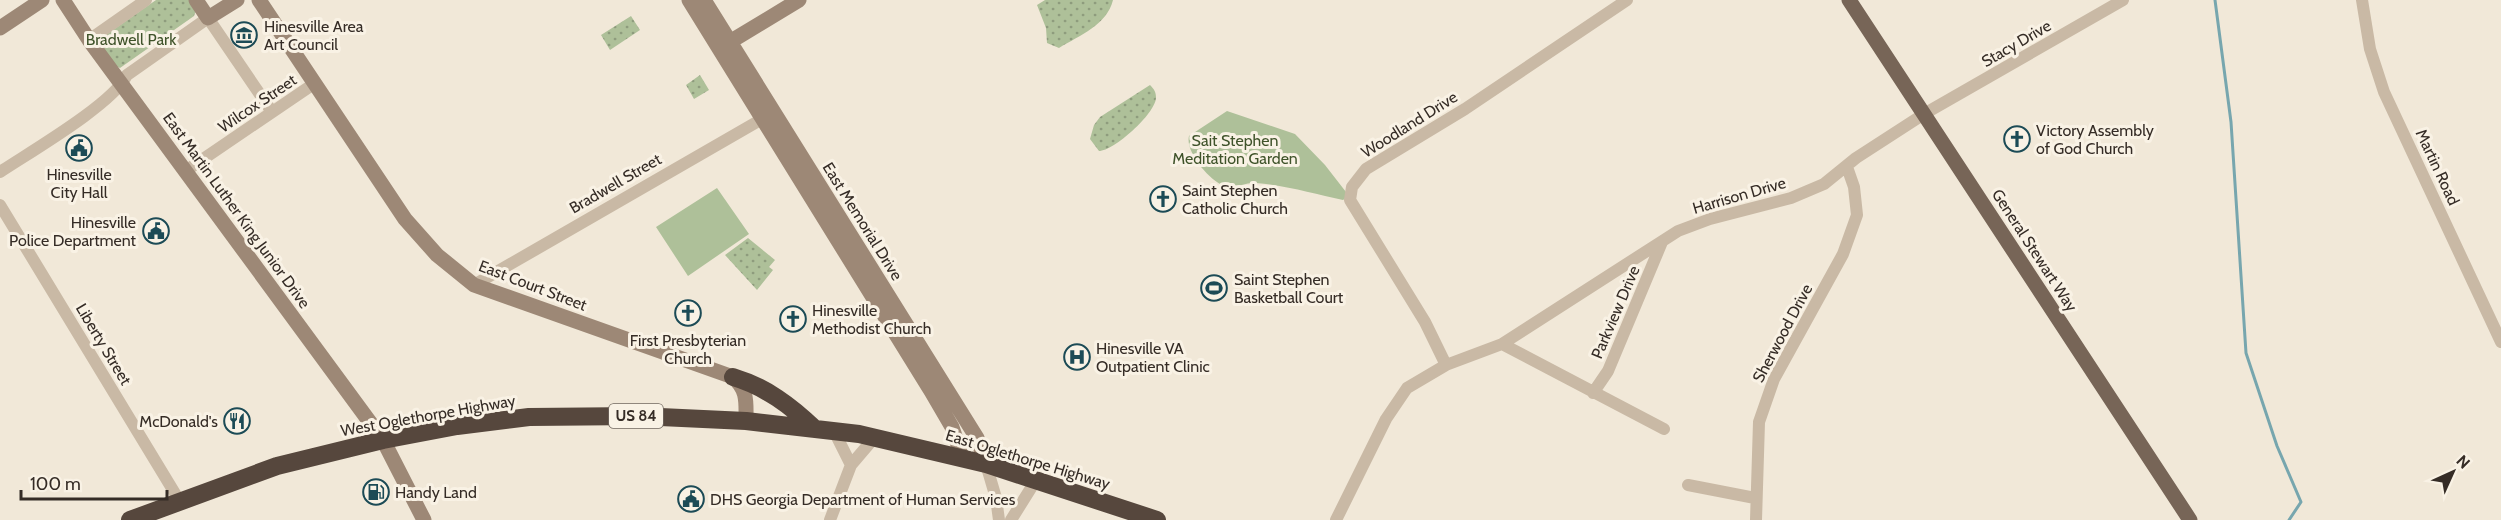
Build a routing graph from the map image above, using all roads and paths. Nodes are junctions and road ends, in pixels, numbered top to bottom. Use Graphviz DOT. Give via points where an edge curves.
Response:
graph roads {
  1 [pos="42,0"];
  2 [pos="63,0"];
  3 [pos="146,0"];
  4 [pos="196,0"];
  5 [pos="237,0"];
  6 [pos="260,0"];
  7 [pos="689,0"];
  8 [pos="704,0"];
  9 [pos="799,0"];
  10 [pos="1627,0"];
  11 [pos="1849,0"];
  12 [pos="2123,0"];
  13 [pos="2362,0"];
  14 [pos="208,18"];
  15 [pos="0,28"];
  16 [pos="89,40"];
  17 [pos="725,44"];
  18 [pos="315,83"];
  19 [pos="122,85"];
  20 [pos="272,112"];
  21 [pos="1924,114"];
  22 [pos="769,116"];
  23 [pos="1847,167"];
  24 [pos="187,170"];
  25 [pos="0,172"];
  26 [pos="0,205"];
  27 [pos="1662,242"];
  28 [pos="474,285"];
  29 [pos="2501,342"];
  30 [pos="1502,344"];
  31 [pos="1446,365"];
  32 [pos="733,377"];
  33 [pos="1593,393"];
  34 [pos="746,421"];
  35 [pos="815,429"];
  36 [pos="1664,429"];
  37 [pos="834,431"];
  38 [pos="874,438"];
  39 [pos="383,440"];
  40 [pos="962,457"];
  41 [pos="986,464"];
  42 [pos="851,465"];
  43 [pos="1036,480"];
  44 [pos="1688,485"];
  45 [pos="1755,498"];
  46 [pos="179,500"];
  47 [pos="130,520"];
  48 [pos="424,520"];
  49 [pos="830,520"];
  50 [pos="999,520"];
  51 [pos="1011,520"];
  52 [pos="1157,520"];
  53 [pos="1336,520"];
  54 [pos="1756,520"];
  55 [pos="2190,520"];
  1 -- 15 [label="street"];
  2 -- 16 [label="street, East Martin Luther King Junior Drive"];
  3 -- 16 [label="street"];
  4 -- 14 [label="street"];
  5 -- 14 [label="street"];
  6 -- 18 [label="street, East Court Street"];
  7 -- 17 [label="street, East Memorial Drive"];
  8 -- 17 [label="street, East Memorial Drive"];
  9 -- 17 [label="street"];
  10 -- 31 [label="street, Woodland Drive" via="1465,109 1366,169 1352,186 1350,200 1425,322"];
  11 -- 21 [label="main road, General Stewart Way"];
  12 -- 21 [label="street, Stacy Drive"];
  13 -- 29 [label="street, Martin Road" via="2370,49 2384,92"];
  14 -- 19 [label="street" via="127,75"];
  14 -- 20 [label="street"];
  16 -- 19 [label="street, East Martin Luther King Junior Drive"];
  17 -- 22 [label="street, East Memorial Drive"];
  18 -- 20 [label="street, Wilcox Street"];
  18 -- 28 [label="street, East Court Street" via="405,219 436,255"];
  19 -- 24 [label="street, East Martin Luther King Junior Drive"];
  19 -- 25 [label="street" via="77,122"];
  20 -- 24 [label="street, Wilcox Street"];
  21 -- 23 [label="street, Harrison Drive"];
  21 -- 55 [label="main road, General Stewart Way"];
  22 -- 28 [label="street, Bradwell Street"];
  22 -- 40 [label="street, East Memorial Drive" via="947,418"];
  22 -- 41 [label="street, East Memorial Drive" via="976,438"];
  23 -- 27 [label="street, Harrison Drive" via="1824,184 1791,198 1695,224"];
  23 -- 45 [label="street, Sherwood Drive" via="1857,214 1843,254 1774,379 1759,422"];
  24 -- 39 [label="street, East Martin Luther King Junior Drive"];
  26 -- 46 [label="street, Liberty Street"];
  27 -- 30 [label="street, Harrison Drive"];
  27 -- 33 [label="street, Parkview Drive" via="1613,361"];
  28 -- 32 [label="street, East Court Street"];
  30 -- 31 [label="street, Harrison Drive"];
  30 -- 33 [label="street"];
  31 -- 53 [label="street, Harrison Drive" via="1400,396"];
  32 -- 34 [label="street" via="746,393"];
  32 -- 35 [label="highway" via="777,397"];
  33 -- 36 [label="street"];
  34 -- 35 [label="highway, West Oglethorpe Highway / US 84"];
  34 -- 39 [label="highway, West Oglethorpe Highway / US 84" via="639,416 529,417"];
  35 -- 37 [label="highway, East Oglethorpe Highway / US 84"];
  37 -- 38 [label="highway, East Oglethorpe Highway / US 84"];
  37 -- 42 [label="street"];
  38 -- 40 [label="highway, East Oglethorpe Highway / US 84"];
  38 -- 42 [label="street"];
  39 -- 46 [label="highway, West Oglethorpe Highway / US 84" via="277,466"];
  39 -- 48 [label="street, East Martin Luther King Junior Drive"];
  40 -- 41 [label="highway, East Oglethorpe Highway / US 84"];
  41 -- 43 [label="highway, East Oglethorpe Highway / US 84"];
  41 -- 50 [label="street"];
  42 -- 49 [label="street"];
  43 -- 51 [label="street"];
  43 -- 52 [label="highway, East Oglethorpe Highway / US 84"];
  44 -- 45 [label="street"];
  45 -- 54 [label="street, Sherwood Drive"];
  46 -- 47 [label="highway, West Oglethorpe Highway / US 84"];
}
